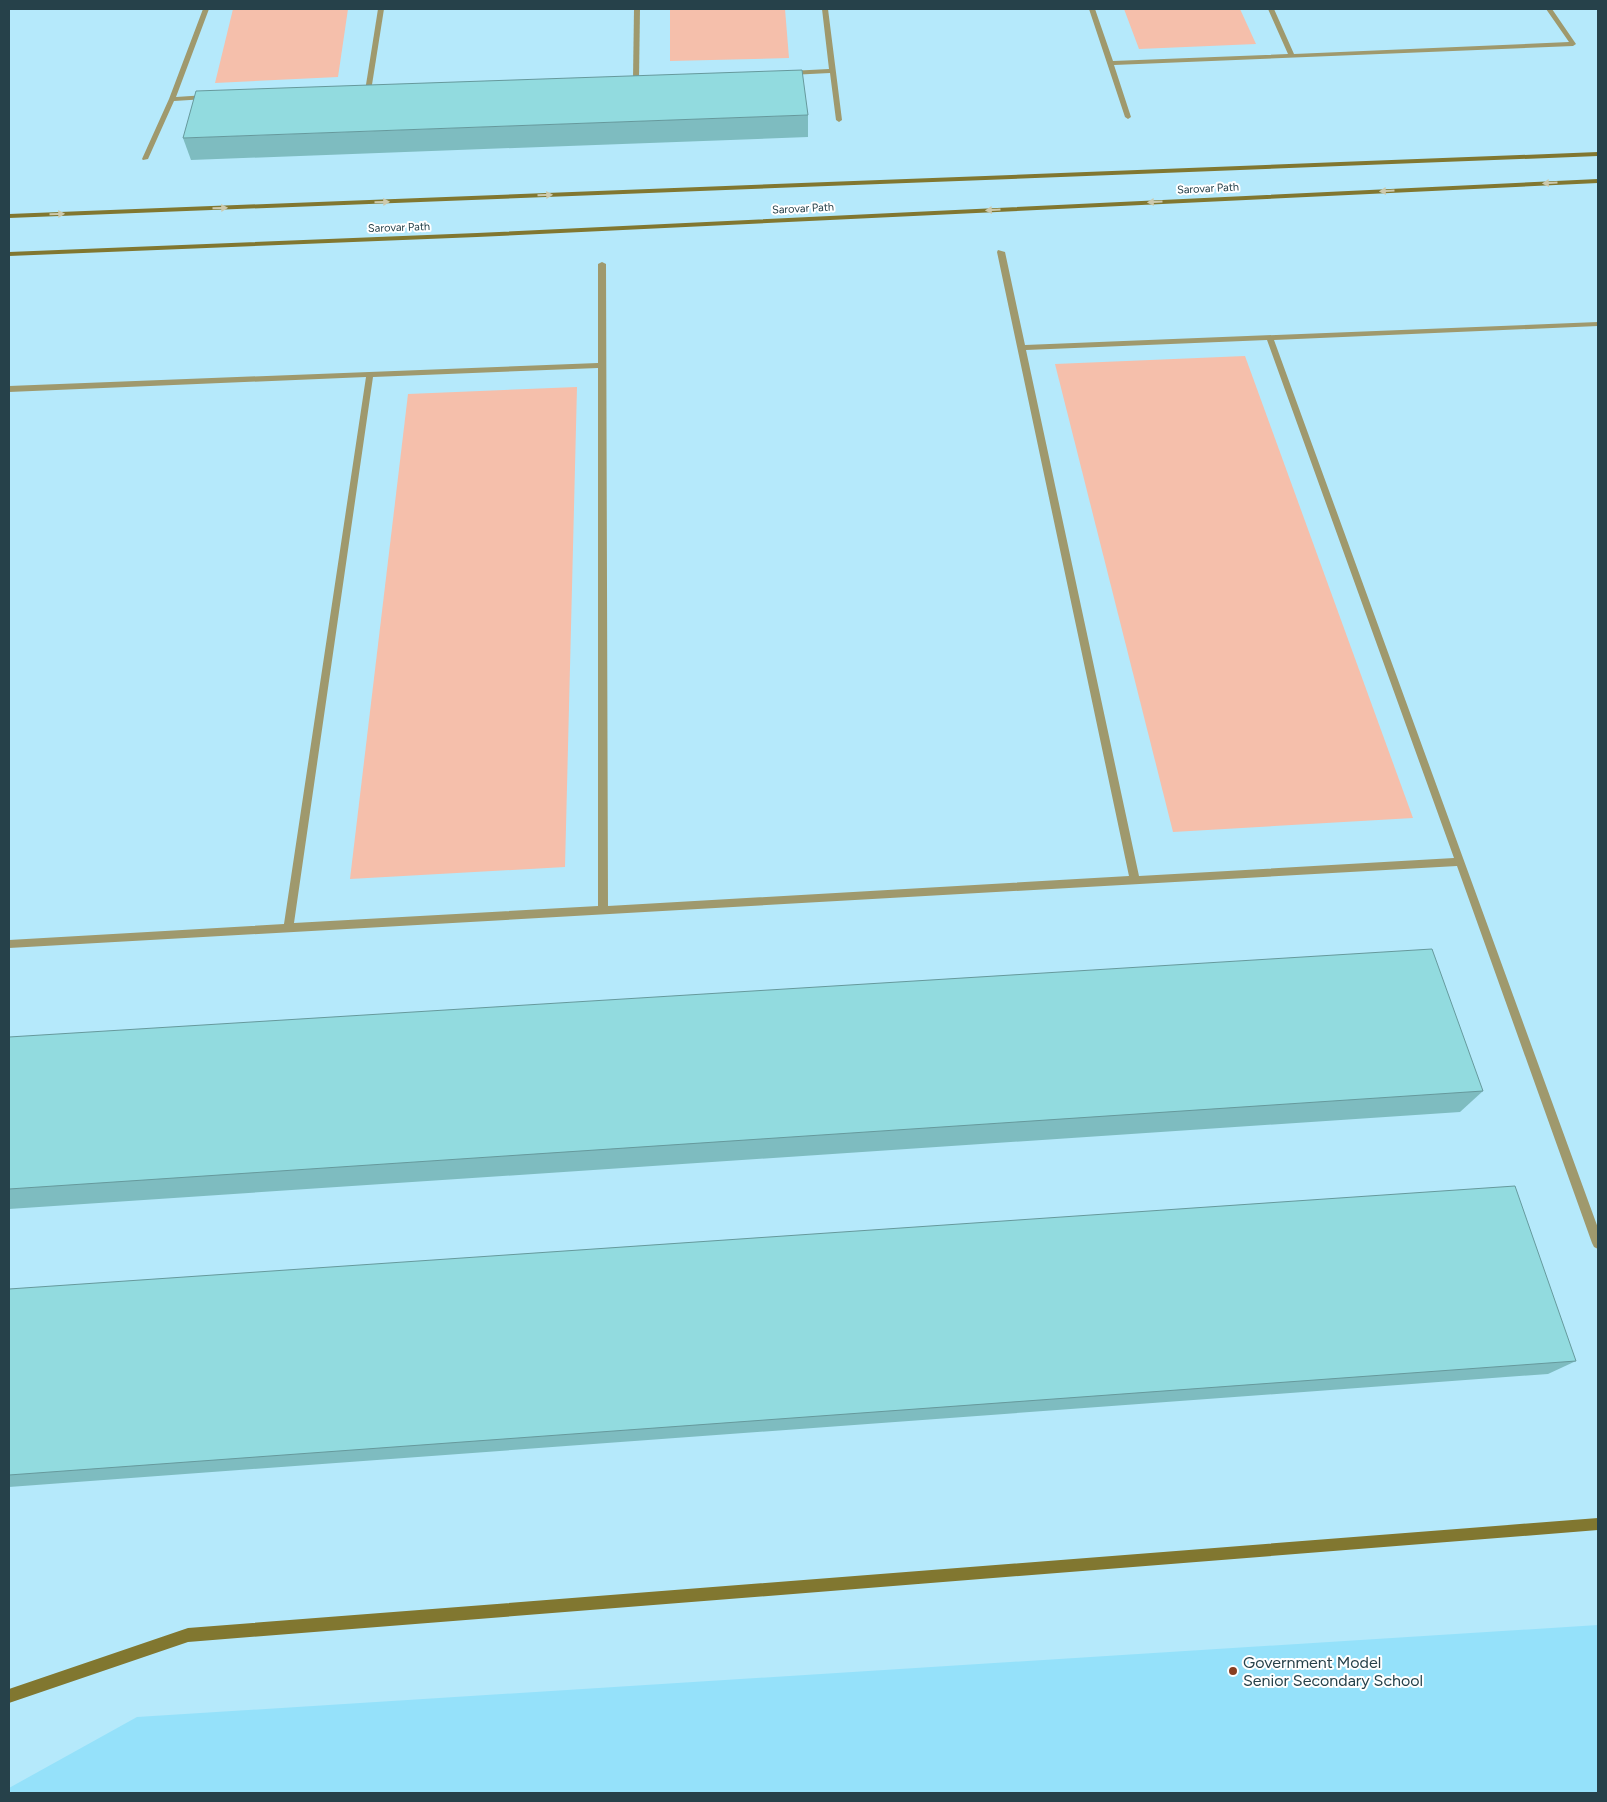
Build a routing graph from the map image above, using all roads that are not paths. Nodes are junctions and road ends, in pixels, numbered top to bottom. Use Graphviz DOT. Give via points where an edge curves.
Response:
graph roads {
  1 [pos="206,9"];
  2 [pos="381,9"];
  3 [pos="637,9"];
  4 [pos="826,9"];
  5 [pos="1092,9"];
  6 [pos="1271,9"];
  7 [pos="1549,9"];
  8 [pos="1292,56"];
  9 [pos="1111,64"];
  10 [pos="832,71"];
  11 [pos="783,73"];
  12 [pos="636,79"];
  13 [pos="646,79"];
  14 [pos="626,80"];
  15 [pos="378,90"];
  16 [pos="358,91"];
  17 [pos="368,91"];
  18 [pos="211,97"];
  19 [pos="172,99"];
  20 [pos="1128,117"];
  21 [pos="839,120"];
  22 [pos="1598,154"];
  23 [pos="145,159"];
  24 [pos="1598,181"];
  25 [pos="9,216"];
  26 [pos="1001,252"];
  27 [pos="9,254"];
  28 [pos="602,264"];
  29 [pos="1598,324"];
  30 [pos="1270,338"];
  31 [pos="1022,348"];
  32 [pos="602,365"];
  33 [pos="370,374"];
  34 [pos="9,389"];
  35 [pos="1458,862"];
  36 [pos="1135,880"];
  37 [pos="603,910"];
  38 [pos="288,928"];
  39 [pos="9,944"];
  40 [pos="1598,1244"];
  41 [pos="1598,1524"];
  42 [pos="9,1696"];
  1 -- 19 [label="street"];
  2 -- 17 [label="street"];
  3 -- 12 [label="street"];
  4 -- 10 [label="street"];
  5 -- 9 [label="street"];
  6 -- 8 [label="street"];
  7 -- 8 [label="street" via="1573,44"];
  8 -- 9 [label="street"];
  9 -- 20 [label="street"];
  10 -- 11 [label="street"];
  10 -- 21 [label="street"];
  12 -- 13 [label="street"];
  12 -- 14 [label="street"];
  15 -- 17 [label="street"];
  16 -- 17 [label="street"];
  18 -- 19 [label="street"];
  19 -- 23 [label="street"];
  25 -- 22 [label="main road, Sarovar Path, one-way"];
  24 -- 27 [label="main road, Sarovar Path, one-way"];
  26 -- 31 [label="street"];
  28 -- 32 [label="street"];
  29 -- 30 [label="street"];
  30 -- 31 [label="street"];
  30 -- 35 [label="street"];
  31 -- 36 [label="street"];
  32 -- 33 [label="street"];
  32 -- 37 [label="street"];
  33 -- 34 [label="street"];
  33 -- 38 [label="street"];
  35 -- 36 [label="street"];
  35 -- 40 [label="street"];
  36 -- 37 [label="street"];
  37 -- 38 [label="street"];
  38 -- 39 [label="street"];
  41 -- 42 [label="main road" via="188,1635"];
}
